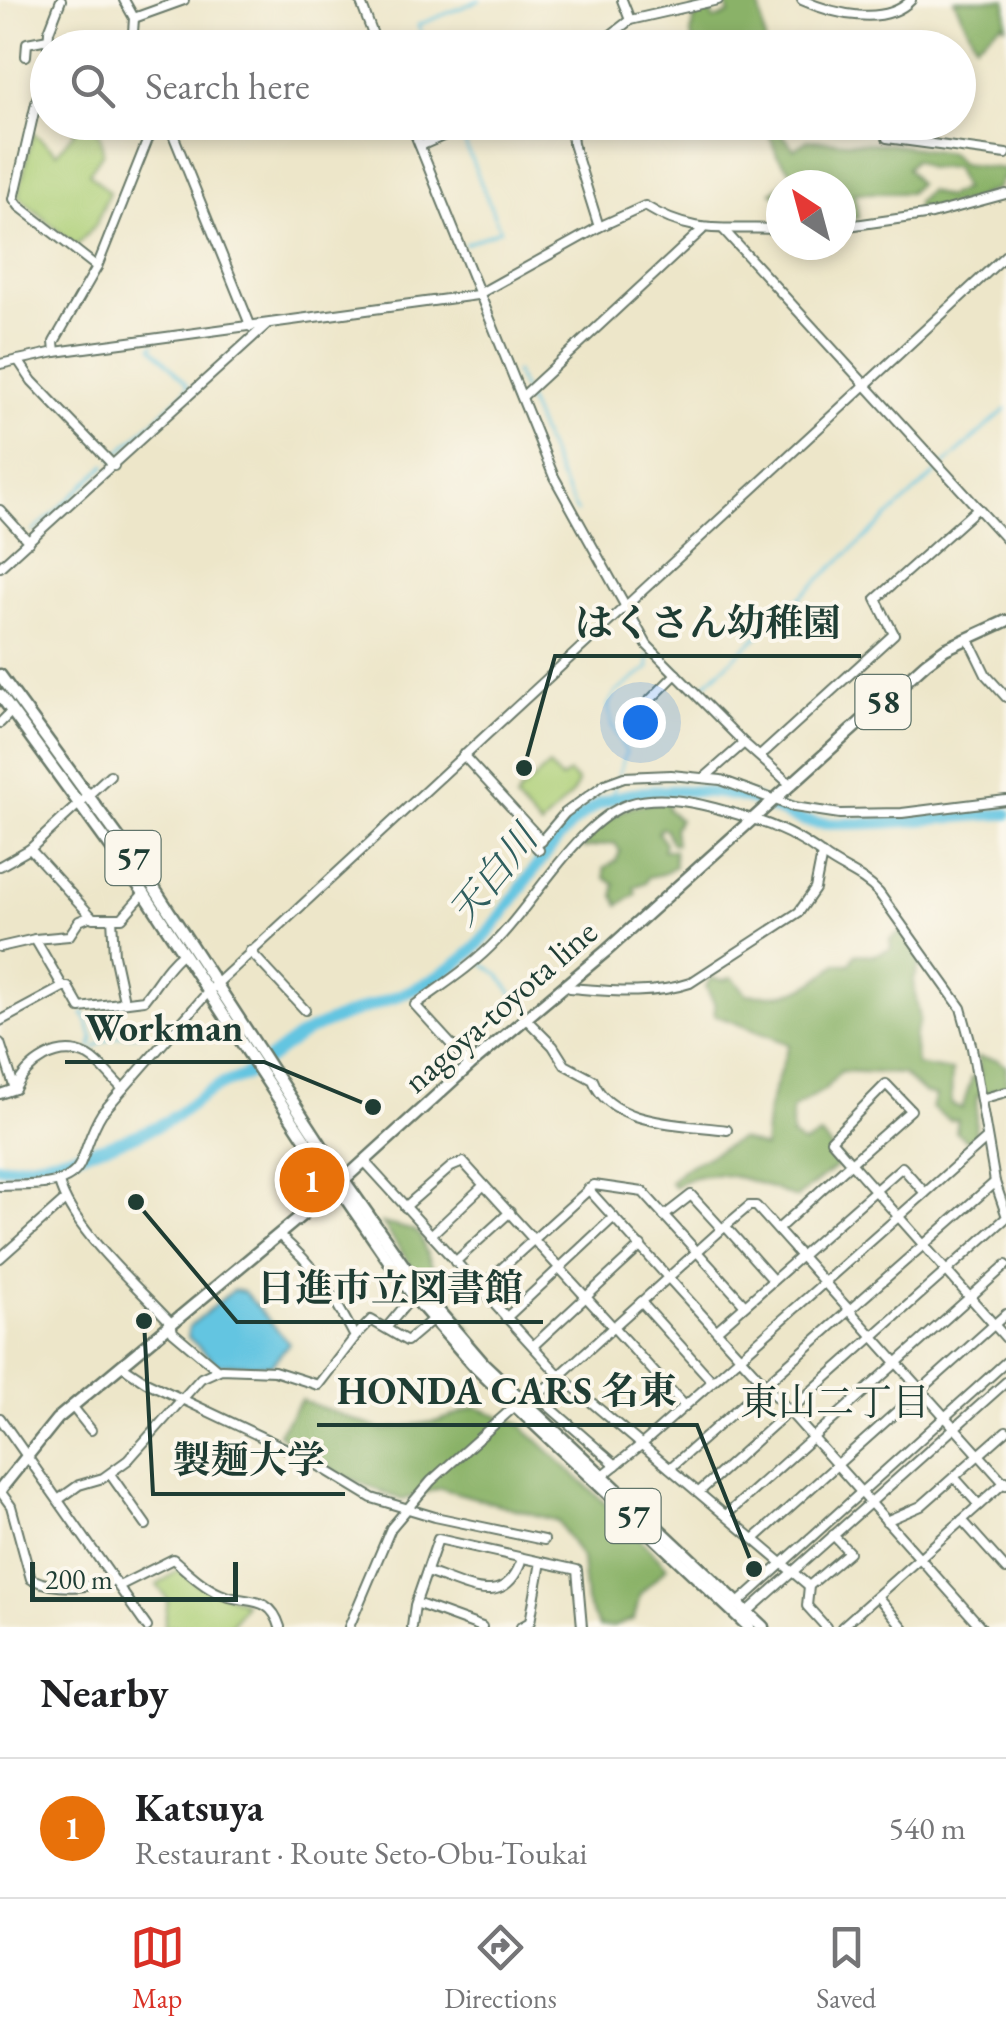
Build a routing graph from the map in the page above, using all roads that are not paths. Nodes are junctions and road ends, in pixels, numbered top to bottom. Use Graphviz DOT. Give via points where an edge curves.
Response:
graph roads {
  1 [pos="61,0"];
  2 [pos="124,0"];
  3 [pos="184,0"];
  4 [pos="360,0"];
  5 [pos="622,0"];
  6 [pos="655,0"];
  7 [pos="718,0"];
  8 [pos="802,0"];
  9 [pos="911,0"];
  10 [pos="657,13"];
  11 [pos="134,18"];
  12 [pos="630,20"];
  13 [pos="54,30"];
  14 [pos="133,30"];
  15 [pos="371,30"];
  16 [pos="617,30"];
  17 [pos="30,43"];
  18 [pos="26,56"];
  19 [pos="30,131"];
  20 [pos="147,140"];
  21 [pos="175,140"];
  22 [pos="418,140"];
  23 [pos="434,140"];
  24 [pos="573,140"];
  25 [pos="902,140"];
  26 [pos="420,146"];
  27 [pos="1006,154"];
  28 [pos="1006,194"];
  29 [pos="856,225"];
  30 [pos="598,227"];
  31 [pos="722,228"];
  32 [pos="766,228"];
  33 [pos="702,230"];
  34 [pos="1006,255"];
  35 [pos="97,266"];
  36 [pos="478,294"];
  37 [pos="266,325"];
  38 [pos="251,327"];
  39 [pos="55,352"];
  40 [pos="18,360"];
  41 [pos="0,364"];
  42 [pos="866,385"];
  43 [pos="522,397"];
  44 [pos="114,466"];
  45 [pos="978,508"];
  46 [pos="0,510"];
  47 [pos="1006,539"];
  48 [pos="29,542"];
  49 [pos="0,567"];
  50 [pos="626,604"];
  51 [pos="1006,621"];
  52 [pos="968,638"];
  53 [pos="676,674"];
  54 [pos="0,675"];
  55 [pos="0,695"];
  56 [pos="1006,696"];
  57 [pos="12,711"];
  58 [pos="633,717"];
  59 [pos="0,722"];
  60 [pos="744,743"];
  61 [pos="463,755"];
  62 [pos="760,756"];
  63 [pos="110,775"];
  64 [pos="704,778"];
  65 [pos="791,785"];
  66 [pos="84,799"];
  67 [pos="775,800"];
  68 [pos="1006,800"];
  69 [pos="754,817"];
  70 [pos="30,849"];
  71 [pos="822,854"];
  72 [pos="0,866"];
  73 [pos="144,893"];
  74 [pos="90,916"];
  75 [pos="112,918"];
  76 [pos="36,939"];
  77 [pos="0,947"];
  78 [pos="250,951"];
  79 [pos="183,952"];
  80 [pos="566,985"];
  81 [pos="63,987"];
  82 [pos="213,987"];
  83 [pos="124,1001"];
  84 [pos="305,1010"];
  85 [pos="525,1018"];
  86 [pos="0,1021"];
  87 [pos="0,1043"];
  88 [pos="470,1065"];
  89 [pos="15,1089"];
  90 [pos="123,1090"];
  91 [pos="1006,1092"];
  92 [pos="0,1094"];
  93 [pos="981,1099"];
  94 [pos="727,1130"];
  95 [pos="986,1139"];
  96 [pos="365,1162"];
  97 [pos="852,1163"];
  98 [pos="58,1182"];
  99 [pos="995,1182"];
  100 [pos="341,1184"];
  101 [pos="484,1185"];
  102 [pos="0,1186"];
  103 [pos="588,1189"];
  104 [pos="875,1190"];
  105 [pos="925,1193"];
  106 [pos="64,1201"];
  107 [pos="406,1207"];
  108 [pos="510,1212"];
  109 [pos="664,1216"];
  110 [pos="1006,1216"];
  111 [pos="614,1217"];
  112 [pos="899,1217"];
  113 [pos="724,1228"];
  114 [pos="778,1228"];
  115 [pos="430,1235"];
  116 [pos="279,1236"];
  117 [pos="534,1238"];
  118 [pos="922,1244"];
  119 [pos="640,1246"];
  120 [pos="698,1252"];
  121 [pos="802,1256"];
  122 [pos="0,1258"];
  123 [pos="455,1262"];
  124 [pos="1006,1265"];
  125 [pos="561,1268"];
  126 [pos="946,1271"];
  127 [pos="670,1277"];
  128 [pos="773,1280"];
  129 [pos="825,1282"];
  130 [pos="480,1288"];
  131 [pos="413,1296"];
  132 [pos="587,1296"];
  133 [pos="970,1297"];
  134 [pos="642,1302"];
  135 [pos="745,1305"];
  136 [pos="850,1309"];
  137 [pos="1006,1314"];
  138 [pos="506,1318"];
  139 [pos="433,1319"];
  140 [pos="171,1324"];
  141 [pos="994,1324"];
  142 [pos="614,1326"];
  143 [pos="386,1327"];
  144 [pos="717,1330"];
  145 [pos="873,1336"];
  146 [pos="355,1337"];
  147 [pos="1006,1338"];
  148 [pos="533,1346"];
  149 [pos="740,1357"];
  150 [pos="897,1362"];
  151 [pos="1006,1362"];
  152 [pos="122,1366"];
  153 [pos="218,1370"];
  154 [pos="559,1375"];
  155 [pos="712,1381"];
  156 [pos="1006,1382"];
  157 [pos="764,1384"];
  158 [pos="921,1389"];
  159 [pos="182,1398"];
  160 [pos="72,1406"];
  161 [pos="514,1406"];
  162 [pos="685,1406"];
  163 [pos="788,1411"];
  164 [pos="945,1417"];
  165 [pos="0,1418"];
  166 [pos="955,1428"];
  167 [pos="91,1430"];
  168 [pos="1006,1431"];
  169 [pos="812,1438"];
  170 [pos="642,1445"];
  171 [pos="979,1455"];
  172 [pos="26,1456"];
  173 [pos="616,1465"];
  174 [pos="836,1465"];
  175 [pos="670,1468"];
  176 [pos="110,1474"];
  177 [pos="602,1476"];
  178 [pos="954,1477"];
  179 [pos="1005,1483"];
  180 [pos="0,1490"];
  181 [pos="698,1492"];
  182 [pos="860,1492"];
  183 [pos="58,1500"];
  184 [pos="870,1504"];
  185 [pos="979,1505"];
  186 [pos="406,1509"];
  187 [pos="726,1514"];
  188 [pos="435,1517"];
  189 [pos="962,1520"];
  190 [pos="886,1522"];
  191 [pos="146,1526"];
  192 [pos="833,1535"];
  193 [pos="438,1538"];
  194 [pos="754,1538"];
  195 [pos="544,1540"];
  196 [pos="522,1558"];
  197 [pos="919,1558"];
  198 [pos="541,1562"];
  199 [pos="782,1562"];
  200 [pos="1006,1569"];
  201 [pos="791,1570"];
  202 [pos="427,1572"];
  203 [pos="117,1584"];
  204 [pos="809,1586"];
  205 [pos="876,1596"];
  206 [pos="416,1602"];
  207 [pos="741,1614"];
  208 [pos="144,1627"];
  209 [pos="280,1627"];
  210 [pos="349,1627"];
  211 [pos="412,1627"];
  212 [pos="482,1627"];
  213 [pos="521,1627"];
  214 [pos="582,1627"];
  215 [pos="763,1627"];
  216 [pos="826,1627"];
  217 [pos="842,1627"];
  218 [pos="904,1627"];
  219 [pos="981,1627"];
  1 -- 13 [label="street"];
  2 -- 11 [label="street"];
  3 -- 11 [label="street"];
  4 -- 15 [label="street"];
  5 -- 12 [label="street"];
  6 -- 10 [label="street"];
  7 -- 10 [label="street"];
  8 -- 9 [label="street" via="873,16 902,10"];
  10 -- 12 [label="street"];
  11 -- 14 [label="street"];
  12 -- 16 [label="street"];
  17 -- 18 [label="street"];
  19 -- 35 [label="street" via="14,199"];
  20 -- 35 [label="street"];
  21 -- 38 [label="street"];
  22 -- 26 [label="street"];
  23 -- 26 [label="street"];
  24 -- 30 [label="street"];
  25 -- 27 [label="street"];
  26 -- 36 [label="street"];
  28 -- 29 [label="street"];
  30 -- 33 [label="street" via="646,206"];
  30 -- 36 [label="street"];
  31 -- 32 [label="street"];
  31 -- 33 [label="street"];
  31 -- 42 [label="street"];
  33 -- 43 [label="street"];
  34 -- 42 [label="street"];
  35 -- 39 [label="street" via="54,342"];
  36 -- 37 [label="street"];
  36 -- 43 [label="street"];
  37 -- 38 [label="street"];
  37 -- 44 [label="street"];
  38 -- 39 [label="street"];
  39 -- 40 [label="street"];
  40 -- 41 [label="street"];
  40 -- 44 [label="street"];
  42 -- 45 [label="street"];
  42 -- 50 [label="street"];
  43 -- 50 [label="street" via="554,477"];
  44 -- 48 [label="street"];
  45 -- 47 [label="street"];
  45 -- 62 [label="street" via="876,599 894,634"];
  46 -- 48 [label="street"];
  48 -- 49 [label="street"];
  50 -- 53 [label="street" via="648,645"];
  50 -- 61 [label="street"];
  51 -- 52 [label="main road, nagoya-toyota line / 58"];
  52 -- 56 [label="street" via="986,675"];
  52 -- 65 [label="main road, nagoya-toyota line / 58" via="926,663"];
  53 -- 58 [label="street"];
  53 -- 60 [label="street"];
  54 -- 66 [label="main road, 57"];
  55 -- 57 [label="main road, 57"];
  57 -- 59 [label="street"];
  57 -- 66 [label="main road, 57"];
  60 -- 62 [label="street"];
  60 -- 64 [label="street"];
  61 -- 64 [label="street" via="540,845 565,812 605,784 656,775"];
  61 -- 78 [label="street"];
  62 -- 65 [label="street"];
  63 -- 66 [label="street"];
  64 -- 67 [label="street"];
  65 -- 67 [label="main road, nagoya-toyota line / 58"];
  66 -- 70 [label="street"];
  66 -- 73 [label="main road, 57"];
  66 -- 82 [label="main road, 57" via="141,868"];
  67 -- 68 [label="street" via="840,814"];
  67 -- 69 [label="main road, nagoya-toyota line / 58"];
  69 -- 71 [label="street"];
  69 -- 80 [label="main road, nagoya-toyota line / 58"];
  69 -- 88 [label="street" via="658,801 627,805 601,820 496,942 414,1005"];
  70 -- 72 [label="street"];
  70 -- 74 [label="street"];
  71 -- 80 [label="street" via="815,889 799,912 690,983 633,992"];
  71 -- 93 [label="street" via="872,885 954,994"];
  73 -- 75 [label="street" via="122,918"];
  73 -- 79 [label="main road, 57"];
  74 -- 75 [label="street"];
  74 -- 76 [label="street" via="69,936"];
  75 -- 83 [label="street"];
  76 -- 77 [label="street"];
  76 -- 81 [label="street"];
  78 -- 82 [label="street"];
  78 -- 84 [label="street"];
  79 -- 82 [label="main road, 57"];
  79 -- 83 [label="street" via="144,1000"];
  80 -- 85 [label="main road, nagoya-toyota line / 58"];
  81 -- 83 [label="street" via="80,1008"];
  81 -- 86 [label="street"];
  82 -- 90 [label="street"];
  82 -- 100 [label="main road, 57"];
  85 -- 88 [label="main road, nagoya-toyota line / 58"];
  85 -- 94 [label="street" via="565,1066 593,1080 608,1103 650,1120"];
  87 -- 89 [label="street"];
  88 -- 96 [label="main road, nagoya-toyota line / 58"];
  89 -- 90 [label="street" via="40,1058 62,1054 88,1057"];
  89 -- 92 [label="street"];
  90 -- 98 [label="street" via="90,1132 78,1167"];
  91 -- 93 [label="street"];
  93 -- 95 [label="street"];
  95 -- 99 [label="street"];
  95 -- 105 [label="street"];
  96 -- 100 [label="main road, nagoya-toyota line / 58"];
  96 -- 107 [label="street"];
  97 -- 97 [label="street" via="831,1140 886,1084 911,1110"];
  97 -- 104 [label="street"];
  97 -- 114 [label="street"];
  98 -- 102 [label="street"];
  98 -- 106 [label="street"];
  99 -- 110 [label="street"];
  99 -- 118 [label="street"];
  100 -- 116 [label="main road, nagoya-toyota line / 58"];
  100 -- 131 [label="main road, 57"];
  100 -- 177 [label="main road, 57" via="440,1315"];
  101 -- 107 [label="street" via="463,1162"];
  101 -- 108 [label="street"];
  101 -- 115 [label="street"];
  103 -- 109 [label="street" via="643,1192"];
  103 -- 111 [label="street"];
  103 -- 117 [label="street"];
  104 -- 105 [label="street" via="902,1167"];
  104 -- 112 [label="street"];
  104 -- 121 [label="street"];
  105 -- 112 [label="street"];
  106 -- 122 [label="street"];
  106 -- 140 [label="street"];
  107 -- 115 [label="street"];
  108 -- 117 [label="street"];
  108 -- 123 [label="street"];
  109 -- 113 [label="street" via="691,1195"];
  109 -- 120 [label="street"];
  110 -- 126 [label="street"];
  111 -- 119 [label="street"];
  111 -- 125 [label="street"];
  112 -- 118 [label="street"];
  112 -- 129 [label="street"];
  113 -- 114 [label="street" via="756,1206"];
  113 -- 120 [label="street"];
  113 -- 128 [label="street"];
  114 -- 121 [label="street"];
  115 -- 123 [label="street"];
  116 -- 140 [label="main road, nagoya-toyota line / 58"];
  116 -- 146 [label="street" via="329,1288"];
  117 -- 125 [label="street"];
  117 -- 130 [label="street"];
  118 -- 126 [label="street"];
  118 -- 136 [label="street"];
  119 -- 127 [label="street"];
  119 -- 132 [label="street"];
  120 -- 127 [label="street"];
  120 -- 135 [label="street"];
  121 -- 128 [label="street"];
  121 -- 129 [label="street"];
  123 -- 130 [label="street"];
  124 -- 133 [label="street"];
  125 -- 132 [label="street"];
  125 -- 138 [label="street"];
  126 -- 133 [label="street"];
  126 -- 145 [label="street"];
  127 -- 134 [label="street"];
  127 -- 144 [label="street"];
  128 -- 135 [label="street"];
  129 -- 136 [label="street"];
  129 -- 149 [label="street"];
  130 -- 138 [label="street"];
  131 -- 139 [label="main road, 57"];
  131 -- 143 [label="street"];
  132 -- 142 [label="street"];
  132 -- 148 [label="street"];
  133 -- 141 [label="street"];
  133 -- 150 [label="street"];
  134 -- 142 [label="street"];
  134 -- 155 [label="street"];
  135 -- 144 [label="street"];
  136 -- 145 [label="street"];
  136 -- 157 [label="street"];
  137 -- 141 [label="street"];
  138 -- 148 [label="street"];
  139 -- 143 [label="street" via="407,1341"];
  139 -- 161 [label="main road, 57"];
  140 -- 152 [label="main road, nagoya-toyota line / 58"];
  140 -- 153 [label="street"];
  141 -- 147 [label="street"];
  141 -- 158 [label="street"];
  142 -- 154 [label="street"];
  142 -- 162 [label="street"];
  143 -- 146 [label="street" via="371,1320"];
  144 -- 149 [label="street"];
  145 -- 150 [label="street"];
  145 -- 163 [label="street"];
  146 -- 153 [label="street" via="318,1385 274,1371"];
  148 -- 154 [label="street"];
  149 -- 155 [label="street"];
  149 -- 157 [label="street"];
  150 -- 158 [label="street"];
  150 -- 169 [label="street"];
  151 -- 164 [label="street"];
  152 -- 159 [label="street"];
  152 -- 160 [label="main road, nagoya-toyota line / 58"];
  153 -- 159 [label="street"];
  154 -- 170 [label="street"];
  154 -- 173 [label="street" via="537,1398"];
  155 -- 162 [label="street"];
  156 -- 166 [label="street"];
  157 -- 163 [label="street"];
  157 -- 175 [label="street"];
  158 -- 164 [label="street"];
  158 -- 174 [label="street"];
  159 -- 176 [label="street"];
  159 -- 186 [label="street" via="372,1498"];
  160 -- 167 [label="street"];
  160 -- 172 [label="main road, nagoya-toyota line / 58"];
  161 -- 186 [label="street"];
  161 -- 207 [label="main road, 57"];
  162 -- 170 [label="street"];
  163 -- 169 [label="street"];
  163 -- 181 [label="street"];
  164 -- 166 [label="street"];
  164 -- 182 [label="street"];
  165 -- 172 [label="street"];
  166 -- 171 [label="street"];
  166 -- 184 [label="street"];
  168 -- 171 [label="street"];
  169 -- 174 [label="street"];
  169 -- 187 [label="street"];
  170 -- 173 [label="street"];
  170 -- 175 [label="street"];
  171 -- 178 [label="street"];
  171 -- 179 [label="street"];
  172 -- 180 [label="main road, nagoya-toyota line / 58"];
  172 -- 183 [label="street"];
  173 -- 177 [label="street"];
  174 -- 182 [label="street"];
  174 -- 194 [label="street"];
  175 -- 181 [label="street"];
  176 -- 183 [label="street"];
  176 -- 191 [label="street"];
  177 -- 207 [label="main road, 57"];
  178 -- 185 [label="street"];
  178 -- 190 [label="street" via="921,1506"];
  179 -- 185 [label="street"];
  180 -- 203 [label="street" via="11,1506 31,1579 83,1588"];
  181 -- 187 [label="street"];
  182 -- 184 [label="street"];
  182 -- 199 [label="street"];
  183 -- 203 [label="street"];
  184 -- 190 [label="street"];
  184 -- 192 [label="street"];
  185 -- 189 [label="street"];
  186 -- 188 [label="street"];
  186 -- 210 [label="street" via="380,1548"];
  187 -- 194 [label="street"];
  188 -- 193 [label="street"];
  188 -- 195 [label="street"];
  189 -- 197 [label="street"];
  189 -- 200 [label="street"];
  190 -- 197 [label="street"];
  192 -- 201 [label="street"];
  192 -- 204 [label="street" via="849,1552"];
  193 -- 196 [label="street"];
  193 -- 202 [label="street"];
  194 -- 199 [label="street"];
  196 -- 198 [label="street"];
  196 -- 202 [label="street" via="515,1579 500,1590"];
  197 -- 205 [label="street"];
  197 -- 219 [label="street"];
  198 -- 213 [label="street" via="530,1622"];
  198 -- 214 [label="street" via="577,1570"];
  199 -- 201 [label="street"];
  199 -- 207 [label="street"];
  201 -- 204 [label="street"];
  201 -- 207 [label="street"];
  202 -- 206 [label="street"];
  203 -- 208 [label="street"];
  203 -- 209 [label="street" via="173,1559 220,1594 262,1602"];
  204 -- 216 [label="street" via="806,1606"];
  205 -- 217 [label="street"];
  205 -- 218 [label="street"];
  206 -- 211 [label="street"];
  206 -- 212 [label="street"];
  207 -- 215 [label="main road, 57"];
}
